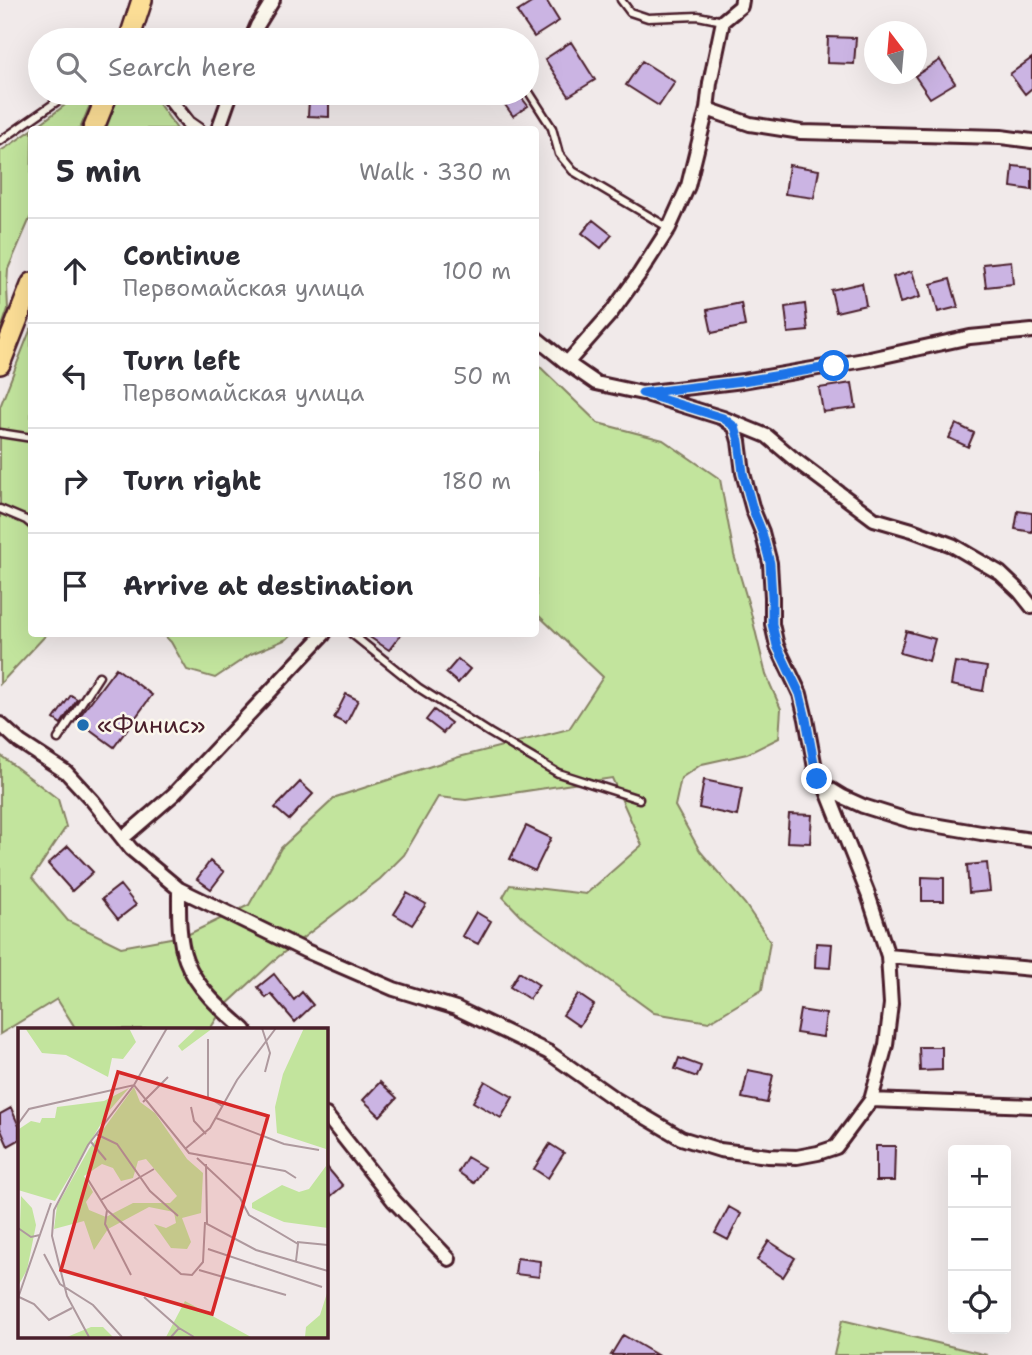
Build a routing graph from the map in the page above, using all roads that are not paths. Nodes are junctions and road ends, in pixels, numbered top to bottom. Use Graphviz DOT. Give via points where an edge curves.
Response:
graph roads {
  1 [pos="142,0"];
  2 [pos="273,0"];
  3 [pos="621,0"];
  4 [pos="743,0"];
  5 [pos="723,22"];
  6 [pos="133,28"];
  7 [pos="256,28"];
  8 [pos="52,105"];
  9 [pos="103,105"];
  10 [pos="174,105"];
  11 [pos="226,105"];
  12 [pos="537,105"];
  13 [pos="707,109"];
  14 [pos="95,126"];
  15 [pos="192,126"];
  16 [pos="219,126"];
  17 [pos="0,141"];
  18 [pos="1032,141"];
  19 [pos="669,228"];
  20 [pos="28,293"];
  21 [pos="1032,332"];
  22 [pos="539,340"];
  23 [pos="567,363"];
  24 [pos="0,364"];
  25 [pos="642,393"];
  26 [pos="723,418"];
  27 [pos="0,433"];
  28 [pos="28,437"];
  29 [pos="0,509"];
  30 [pos="28,523"];
  31 [pos="1032,607"];
  32 [pos="321,637"];
  33 [pos="356,637"];
  34 [pos="99,677"];
  35 [pos="0,724"];
  36 [pos="58,739"];
  37 [pos="825,786"];
  38 [pos="639,799"];
  39 [pos="123,838"];
  40 [pos="1032,840"];
  41 [pos="178,889"];
  42 [pos="888,956"];
  43 [pos="1032,969"];
  44 [pos="243,1028"];
  45 [pos="871,1100"];
  46 [pos="1032,1106"];
  47 [pos="327,1116"];
  48 [pos="449,1259"];
  1 -- 6 [label="main road"];
  2 -- 7 [label="street"];
  3 -- 5 [label="lane" via="631,12 648,18 698,16"];
  4 -- 5 [label="street"];
  5 -- 13 [label="street"];
  8 -- 17 [label="lane"];
  9 -- 14 [label="main road"];
  10 -- 15 [label="street"];
  11 -- 16 [label="street"];
  12 -- 19 [label="lane" via="559,154 573,171"];
  13 -- 18 [label="street" via="750,124 802,132"];
  13 -- 19 [label="street" via="688,186"];
  19 -- 23 [label="street" via="611,313"];
  20 -- 24 [label="main road"];
  21 -- 25 [label="street" via="970,337 743,381"];
  22 -- 23 [label="street"];
  23 -- 25 [label="street" via="596,383"];
  25 -- 26 [label="street"];
  26 -- 31 [label="street" via="767,436 874,519 952,545 1000,573"];
  26 -- 37 [label="street" via="735,427 739,441 743,473 770,563 777,646 800,694 817,779"];
  27 -- 28 [label="lane"];
  29 -- 30 [label="lane"];
  32 -- 39 [label="street" via="174,794"];
  33 -- 38 [label="lane" via="419,688 558,773"];
  34 -- 36 [label="lane"];
  35 -- 39 [label="street" via="66,772"];
  37 -- 40 [label="street" via="863,806 911,821"];
  37 -- 42 [label="street"];
  39 -- 41 [label="street"];
  41 -- 44 [label="street" via="185,958 211,998"];
  41 -- 45 [label="street" via="306,951 394,989 456,1008 518,1037 681,1138 720,1150 797,1157 818,1153 836,1147"];
  42 -- 43 [label="street"];
  42 -- 45 [label="street" via="891,1004"];
  45 -- 46 [label="street"];
  47 -- 48 [label="street" via="393,1200"];
}
